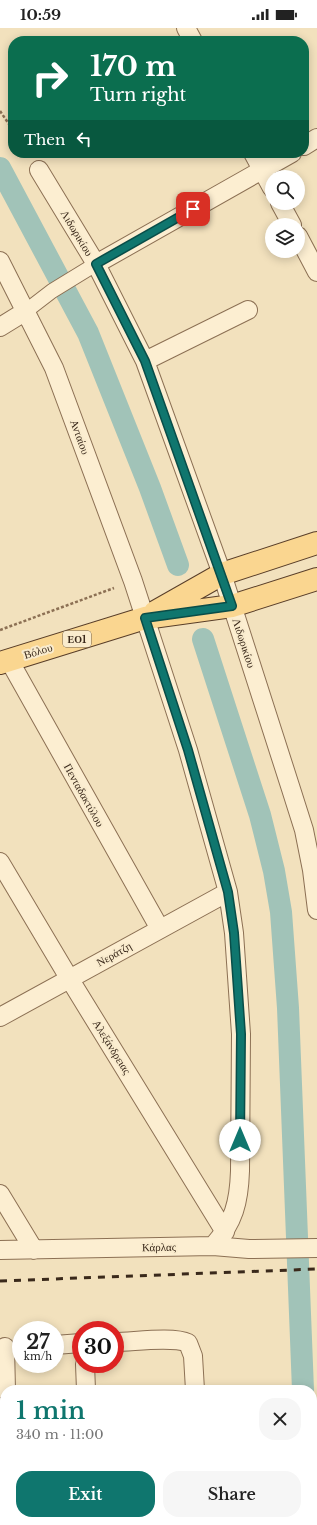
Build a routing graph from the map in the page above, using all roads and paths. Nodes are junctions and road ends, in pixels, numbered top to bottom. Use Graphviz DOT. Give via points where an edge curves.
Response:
graph roads {
  1 [pos="0,111"];
  2 [pos="8,123"];
  3 [pos="256,158"];
  4 [pos="283,158"];
  5 [pos="39,170"];
  6 [pos="262,170"];
  7 [pos="265,175"];
  8 [pos="305,249"];
  9 [pos="0,261"];
  10 [pos="96,264"];
  11 [pos="317,272"];
  12 [pos="248,310"];
  13 [pos="26,311"];
  14 [pos="0,327"];
  15 [pos="145,361"];
  16 [pos="317,543"];
  17 [pos="222,574"];
  18 [pos="317,579"];
  19 [pos="133,581"];
  20 [pos="232,606"];
  21 [pos="145,618"];
  22 [pos="0,630"];
  23 [pos="4,662"];
  24 [pos="310,827"];
  25 [pos="0,862"];
  26 [pos="228,892"];
  27 [pos="317,910"];
  28 [pos="160,929"];
  29 [pos="69,978"];
  30 [pos="0,1016"];
  31 [pos="0,1194"];
  32 [pos="225,1232"];
  33 [pos="213,1246"];
  34 [pos="317,1248"];
  35 [pos="0,1250"];
  36 [pos="34,1250"];
  37 [pos="124,1342"];
  38 [pos="9,1347"];
  39 [pos="85,1373"];
  40 [pos="6,1385"];
  41 [pos="86,1385"];
  42 [pos="195,1385"];
  1 -- 2 [label="path"];
  3 -- 6 [label="street"];
  4 -- 6 [label="street"];
  5 -- 10 [label="street, Λιδωρικίου"];
  6 -- 7 [label="street"];
  6 -- 10 [label="street"];
  8 -- 11 [label="street"];
  9 -- 13 [label="street, Ανταίου"];
  10 -- 13 [label="street" via="52,291"];
  10 -- 15 [label="street, Λιδωρικίου"];
  12 -- 15 [label="street"];
  13 -- 14 [label="street"];
  13 -- 19 [label="street, Ανταίου" via="54,368"];
  15 -- 17 [label="street, Λιδωρικίου"];
  16 -- 17 [label="main road, ΕΟ1"];
  17 -- 20 [label="street, Λιδωρικίου"];
  17 -- 21 [label="main road, ΕΟ1"];
  18 -- 20 [label="main road, ΕΟ1"];
  19 -- 21 [label="street, Ανταίου"];
  19 -- 22 [label="path"];
  20 -- 21 [label="main road, ΕΟ1"];
  20 -- 24 [label="street, Λιδωρικίου"];
  21 -- 23 [label="main road, Βόλου / ΕΟ1"];
  21 -- 26 [label="street, Ανταίου" via="188,750"];
  23 -- 28 [label="street, Πενταδακτύλου"];
  24 -- 27 [label="street, Λιδωρικίου"];
  25 -- 29 [label="street, Αλεξάνδρειας"];
  26 -- 28 [label="street, Νεράτζη"];
  26 -- 32 [label="street, Ανταίου" via="234,933 241,1034 240,1171 238,1198"];
  28 -- 29 [label="street, Νεράτζη"];
  29 -- 30 [label="street, Νεράτζη"];
  29 -- 32 [label="street, Αλεξάνδρειας"];
  31 -- 36 [label="street"];
  32 -- 33 [label="street, Ανταίου"];
  33 -- 34 [label="street, Κάρλας" via="249,1249"];
  33 -- 36 [label="street, Κάρλας"];
  35 -- 36 [label="street, Κάρλας"];
  37 -- 42 [label="street" via="182,1340 188,1343 194,1366"];
  38 -- 40 [label="street"];
  39 -- 41 [label="street"];
}
